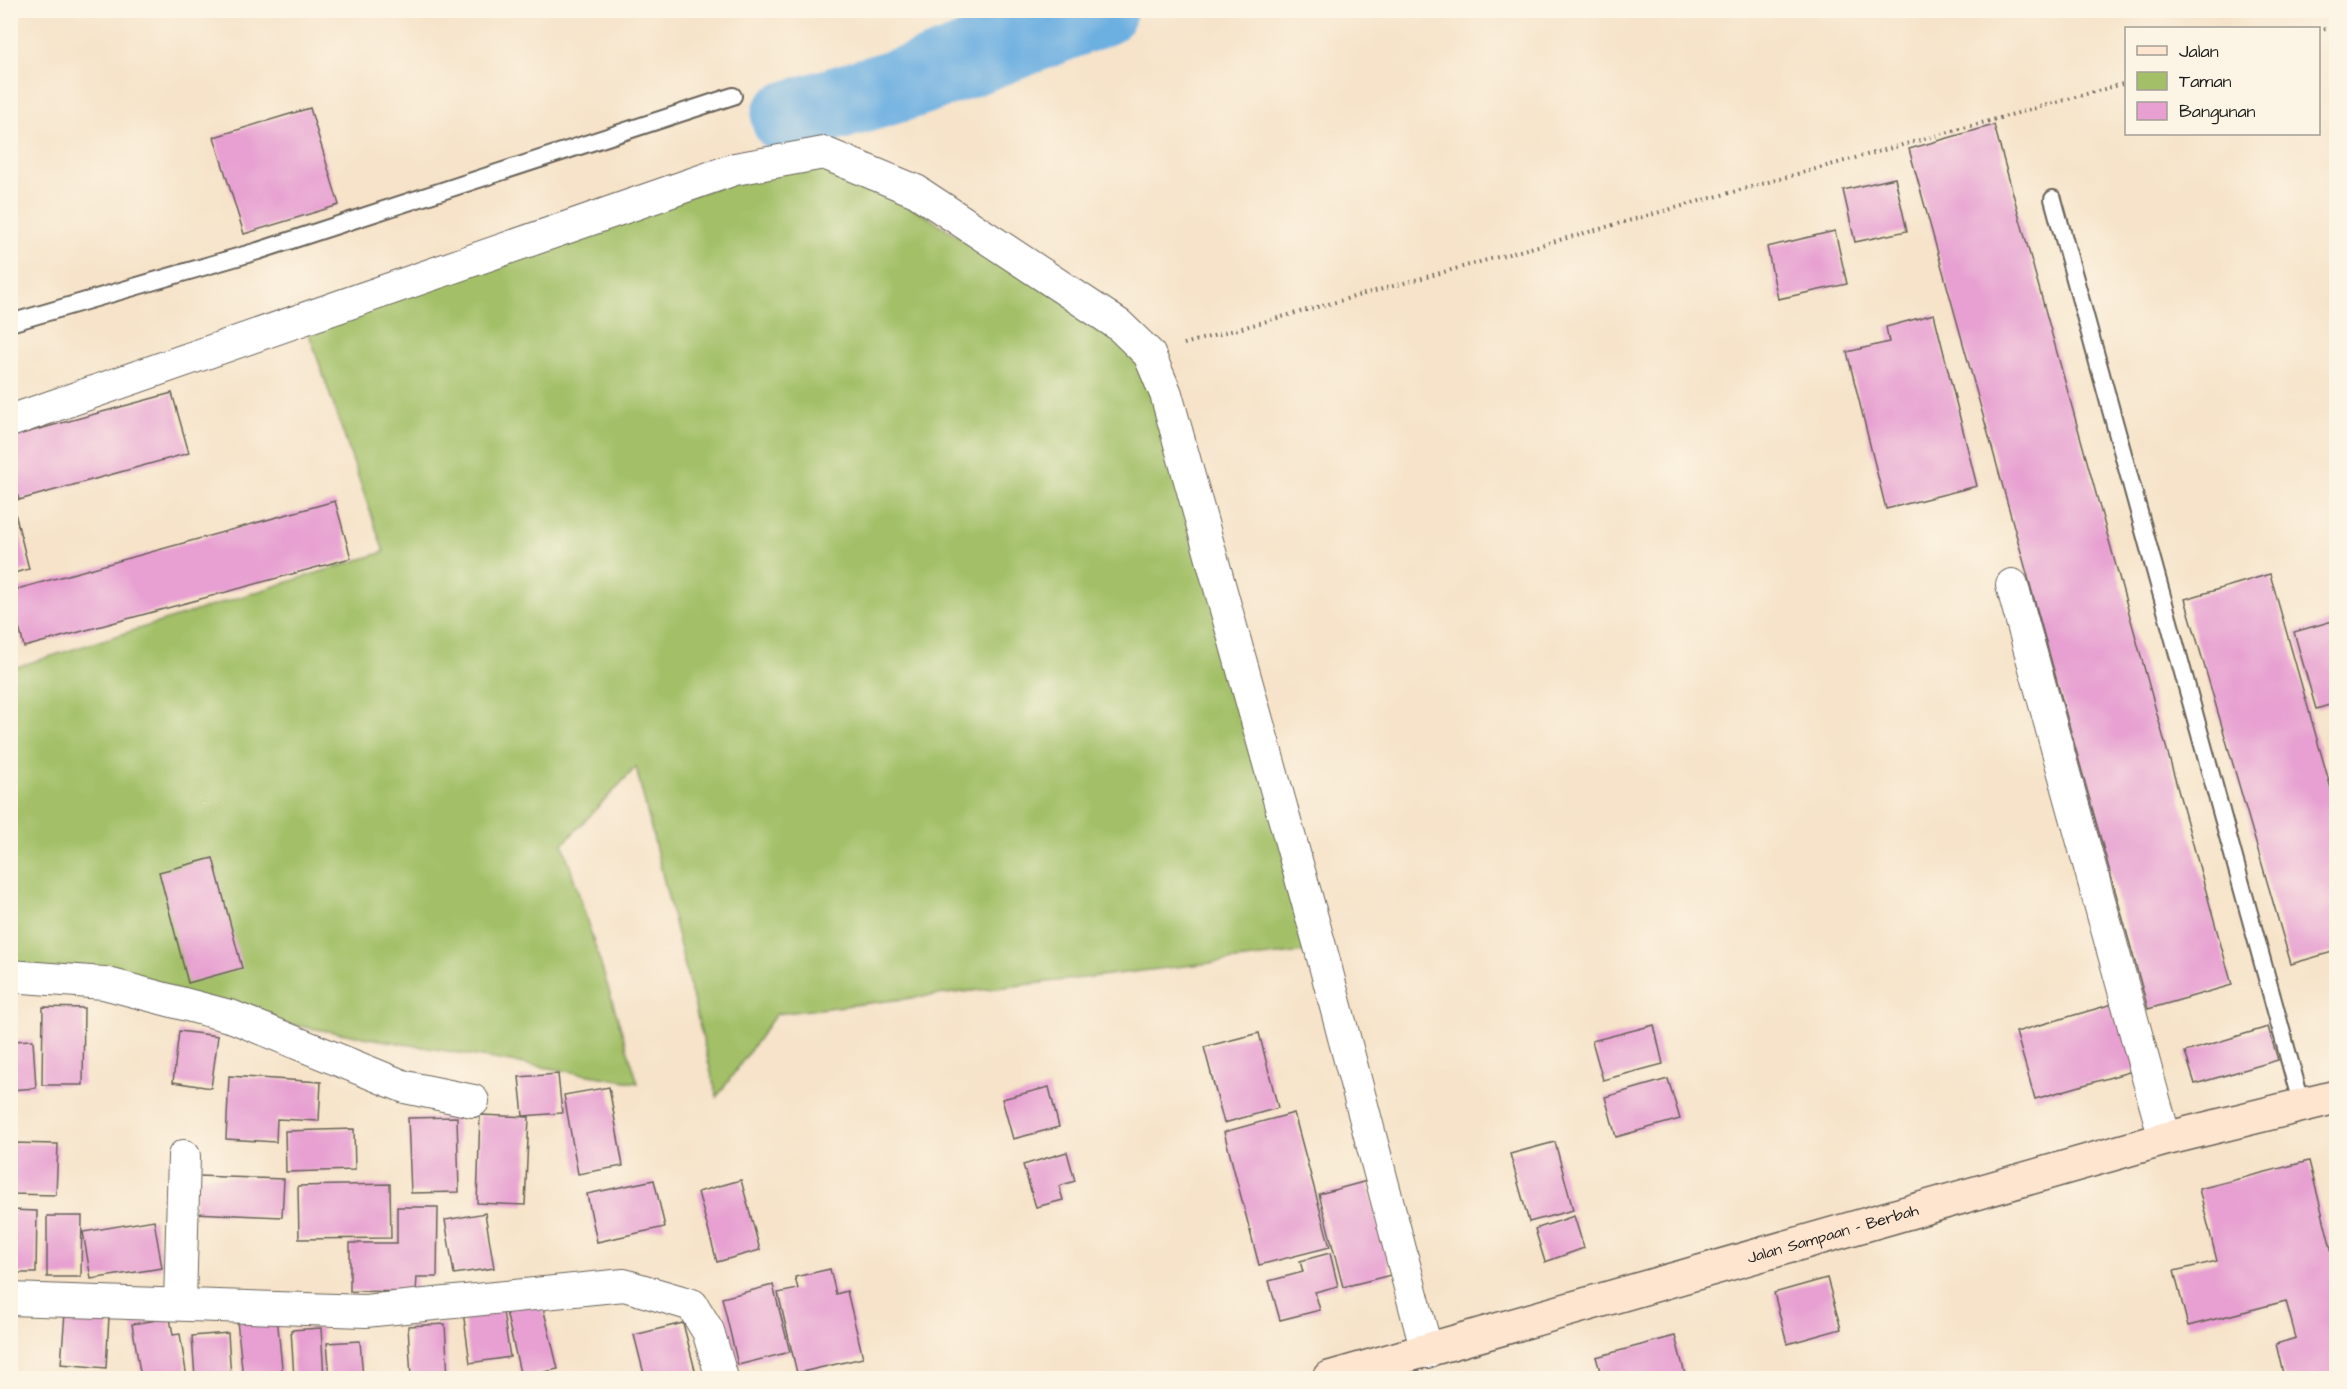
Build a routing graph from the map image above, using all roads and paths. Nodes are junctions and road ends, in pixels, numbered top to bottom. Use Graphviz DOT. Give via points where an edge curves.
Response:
graph roads {
  1 [pos="2337,25"];
  2 [pos="2320,30"];
  3 [pos="2125,84"];
  4 [pos="733,96"];
  5 [pos="2053,199"];
  6 [pos="10,323"];
  7 [pos="1149,354"];
  8 [pos="10,422"];
  9 [pos="2012,585"];
  10 [pos="10,976"];
  11 [pos="2337,1097"];
  12 [pos="473,1101"];
  13 [pos="2302,1106"];
  14 [pos="2165,1139"];
  15 [pos="184,1156"];
  16 [pos="10,1299"];
  17 [pos="180,1303"];
  18 [pos="1427,1352"];
  19 [pos="722,1378"];
  20 [pos="1329,1378"];
  1 -- 2 [label="path"];
  3 -- 7 [label="path"];
  4 -- 6 [label="lane" via="258,251"];
  5 -- 13 [label="lane"];
  7 -- 8 [label="street" via="1119,325 916,191 824,153 735,169"];
  7 -- 18 [label="street" via="1166,394 1312,916"];
  9 -- 14 [label="street"];
  10 -- 12 [label="street" via="104,983 233,1017 405,1087"];
  11 -- 13 [label="main road, Jalan Sampaan - Berbah"];
  13 -- 14 [label="main road, Jalan Sampaan - Berbah"];
  14 -- 18 [label="main road, Jalan Sampaan - Berbah"];
  15 -- 17 [label="street"];
  16 -- 17 [label="street"];
  17 -- 19 [label="street" via="365,1311 624,1285 692,1305 708,1331"];
  18 -- 20 [label="main road, Jalan Sampaan - Berbah"];
}
